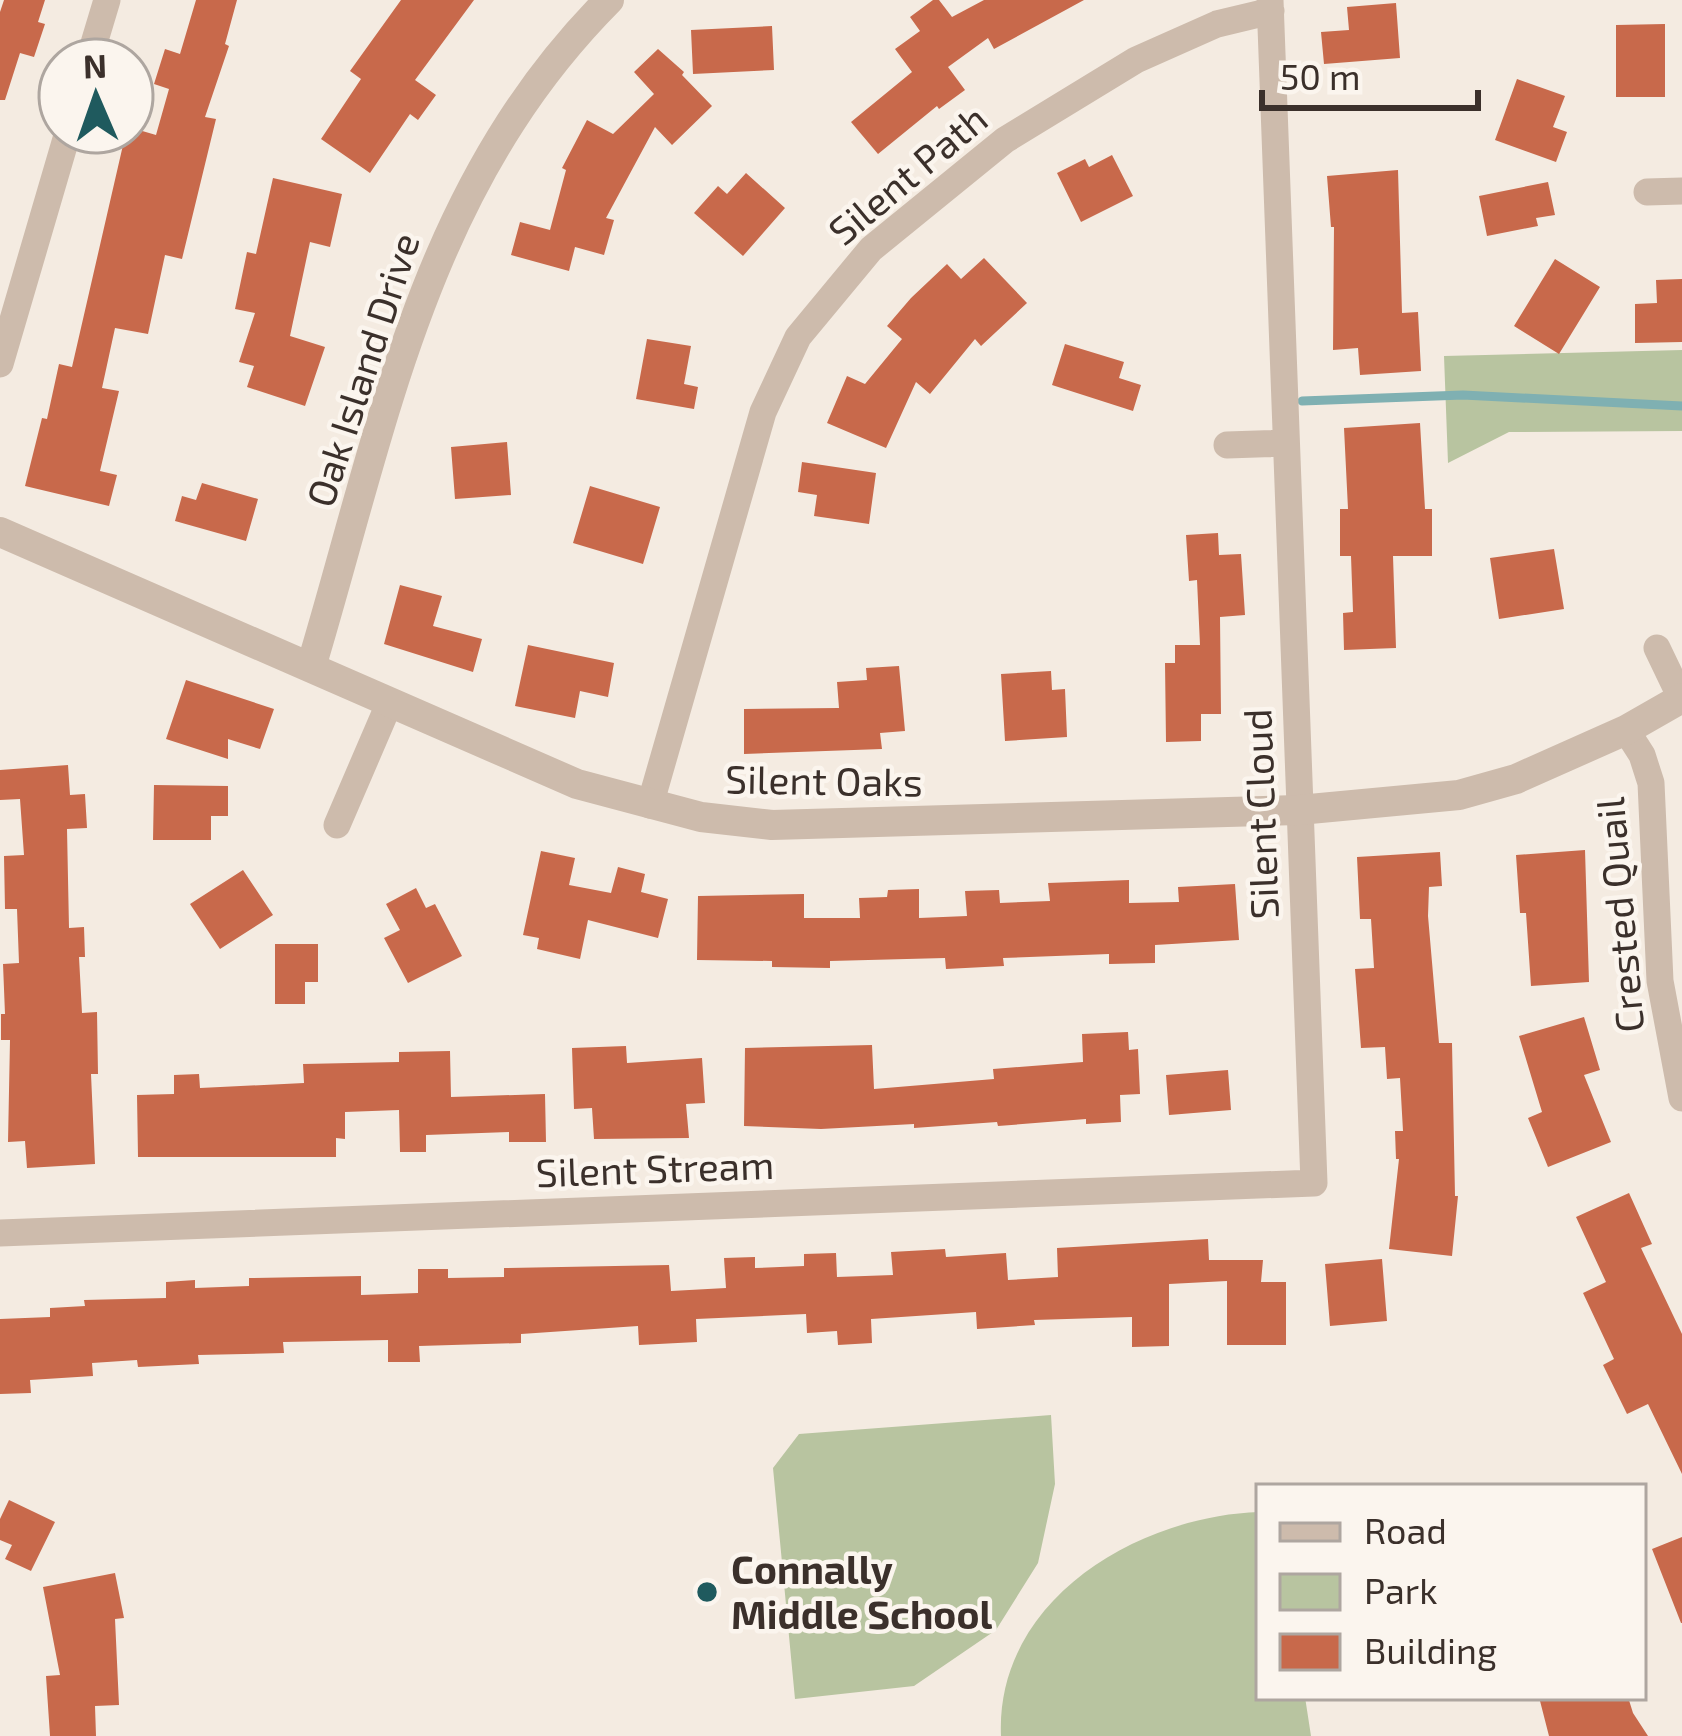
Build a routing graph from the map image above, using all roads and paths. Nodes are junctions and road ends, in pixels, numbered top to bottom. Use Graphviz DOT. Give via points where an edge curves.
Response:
graph roads {
  1 [pos="107,0"];
  2 [pos="609,0"];
  3 [pos="1270,5"];
  4 [pos="96,36"];
  5 [pos="61,156"];
  6 [pos="1682,191"];
  7 [pos="1647,192"];
  8 [pos="0,364"];
  9 [pos="1286,443"];
  10 [pos="1227,445"];
  11 [pos="0,532"];
  12 [pos="1657,648"];
  13 [pos="311,667"];
  14 [pos="1682,698"];
  15 [pos="388,704"];
  16 [pos="1626,730"];
  17 [pos="650,806"];
  18 [pos="1299,810"];
  19 [pos="338,824"];
  20 [pos="1682,1098"];
  21 [pos="1314,1183"];
  22 [pos="0,1233"];
  1 -- 4 [label="street"];
  2 -- 13 [label="street, Oak Island Drive" via="526,97 440,249"];
  3 -- 9 [label="street, Silent Cloud"];
  3 -- 17 [label="street, Silent Path" via="1136,59 1004,140 871,249 798,337 763,412"];
  5 -- 8 [label="street"];
  6 -- 7 [label="street"];
  9 -- 10 [label="street"];
  9 -- 18 [label="street, Silent Cloud"];
  11 -- 13 [label="street, Silent Oaks"];
  12 -- 14 [label="street, Silent Oaks"];
  13 -- 15 [label="street, Silent Oaks"];
  14 -- 16 [label="street, Silent Oaks"];
  15 -- 17 [label="street, Silent Oaks"];
  15 -- 19 [label="street"];
  16 -- 18 [label="street, Silent Oaks" via="1459,796"];
  16 -- 20 [label="street, Crested Quail" via="1651,782 1660,981"];
  17 -- 18 [label="street, Silent Oaks" via="772,825 843,826"];
  18 -- 21 [label="street, Silent Cloud"];
  21 -- 22 [label="street, Silent Stream"];
}
